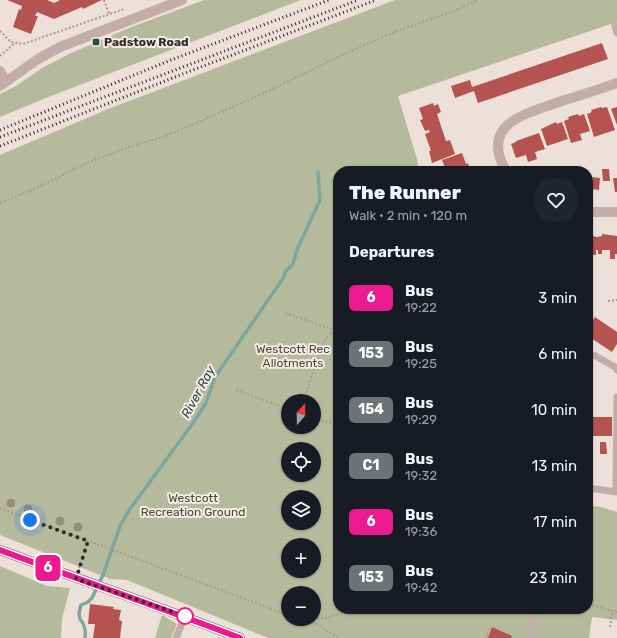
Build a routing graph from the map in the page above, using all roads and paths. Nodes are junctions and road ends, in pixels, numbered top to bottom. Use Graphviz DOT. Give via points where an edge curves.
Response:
graph roads {
  1 [pos="104,0"];
  2 [pos="182,0"];
  3 [pos="478,0"];
  4 [pos="124,9"];
  5 [pos="110,14"];
  6 [pos="617,26"];
  7 [pos="0,31"];
  8 [pos="617,33"];
  9 [pos="15,43"];
  10 [pos="0,56"];
  11 [pos="0,71"];
  12 [pos="617,83"];
  13 [pos="3,84"];
  14 [pos="504,166"];
  15 [pos="0,203"];
  16 [pos="593,212"];
  17 [pos="617,212"];
  18 [pos="617,300"];
  19 [pos="608,301"];
  20 [pos="284,313"];
  21 [pos="333,329"];
  22 [pos="333,333"];
  23 [pos="593,355"];
  24 [pos="617,370"];
  25 [pos="236,390"];
  26 [pos="306,394"];
  27 [pos="617,397"];
  28 [pos="281,406"];
  29 [pos="321,420"];
  30 [pos="333,424"];
  31 [pos="593,489"];
  32 [pos="617,492"];
  33 [pos="0,508"];
  34 [pos="88,541"];
  35 [pos="0,550"];
  36 [pos="78,579"];
  37 [pos="593,605"];
  38 [pos="613,611"];
  39 [pos="281,612"];
  40 [pos="617,612"];
  41 [pos="340,614"];
  42 [pos="535,614"];
  43 [pos="185,616"];
  44 [pos="321,619"];
  45 [pos="319,626"];
  46 [pos="610,627"];
  47 [pos="490,628"];
  48 [pos="176,638"];
  49 [pos="240,638"];
  50 [pos="339,638"];
  51 [pos="486,638"];
  52 [pos="528,638"];
  1 -- 5 [label="path"];
  2 -- 13 [label="street" via="60,47"];
  3 -- 15 [label="path" via="342,54 251,99 166,136 89,162 42,186"];
  4 -- 5 [label="path"];
  5 -- 9 [label="path" via="31,42"];
  6 -- 8 [label="lane"];
  7 -- 9 [label="path"];
  9 -- 10 [label="path"];
  11 -- 13 [label="street"];
  12 -- 14 [label="street" via="513,120 502,132 499,143 499,156"];
  16 -- 17 [label="street"];
  18 -- 19 [label="path"];
  20 -- 21 [label="path"];
  22 -- 26 [label="path" via="323,343"];
  23 -- 24 [label="lane" via="615,366"];
  25 -- 28 [label="path"];
  27 -- 32 [label="lane"];
  29 -- 30 [label="path"];
  31 -- 32 [label="lane"];
  33 -- 34 [label="path"];
  34 -- 36 [label="path"];
  34 -- 39 [label="path"];
  35 -- 36 [label="main road"];
  36 -- 43 [label="main road"];
  37 -- 38 [label="path"];
  38 -- 40 [label="path"];
  38 -- 46 [label="path"];
  41 -- 44 [label="path"];
  42 -- 52 [label="lane"];
  43 -- 48 [label="lane"];
  43 -- 49 [label="main road"];
  45 -- 50 [label="path"];
  47 -- 51 [label="path"];
}
